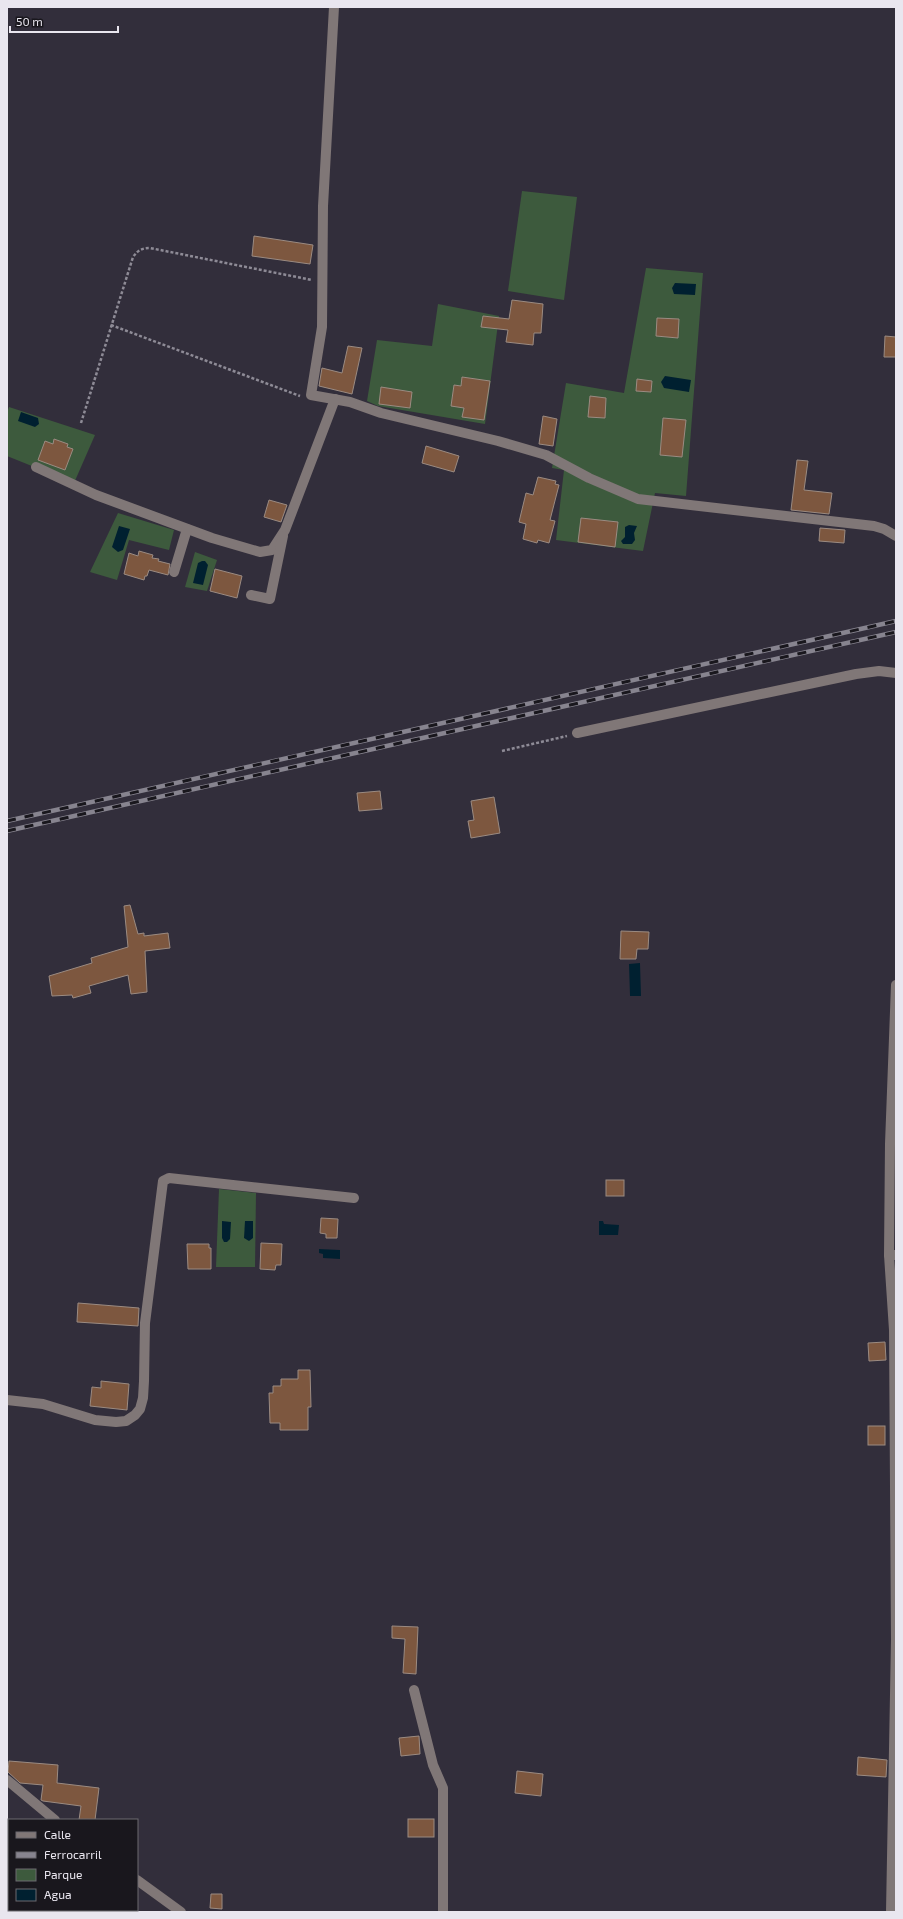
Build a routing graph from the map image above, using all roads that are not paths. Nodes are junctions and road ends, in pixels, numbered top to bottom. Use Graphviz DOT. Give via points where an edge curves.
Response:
graph roads {
  1 [pos="334,7"];
  2 [pos="335,399"];
  3 [pos="36,467"];
  4 [pos="187,529"];
  5 [pos="284,530"];
  6 [pos="896,536"];
  7 [pos="174,572"];
  8 [pos="251,595"];
  9 [pos="896,673"];
  10 [pos="577,733"];
  11 [pos="896,985"];
  12 [pos="354,1198"];
  13 [pos="893,1255"];
  14 [pos="7,1400"];
  15 [pos="414,1690"];
  16 [pos="7,1780"];
  17 [pos="54,1819"];
  18 [pos="138,1881"];
  19 [pos="181,1912"];
  20 [pos="443,1912"];
  21 [pos="891,1912"];
  1 -- 2 [label="street" via="323,206 322,327 311,395"];
  2 -- 5 [label="street"];
  2 -- 6 [label="street" via="546,455 589,478 638,499 874,526"];
  3 -- 4 [label="street" via="96,495"];
  4 -- 5 [label="street" via="260,552 272,550"];
  4 -- 7 [label="street"];
  5 -- 8 [label="street" via="270,599"];
  9 -- 10 [label="street" via="879,671 856,674"];
  11 -- 13 [label="street" via="890,1144"];
  12 -- 14 [label="street" via="169,1178 163,1181 148,1302 144,1342 144,1387 140,1409 126,1421 116,1422 95,1420 43,1404"];
  13 -- 21 [label="street" via="896,1632"];
  15 -- 20 [label="street" via="433,1765 443,1788"];
  16 -- 17 [label="street"];
  18 -- 19 [label="street"];
}
